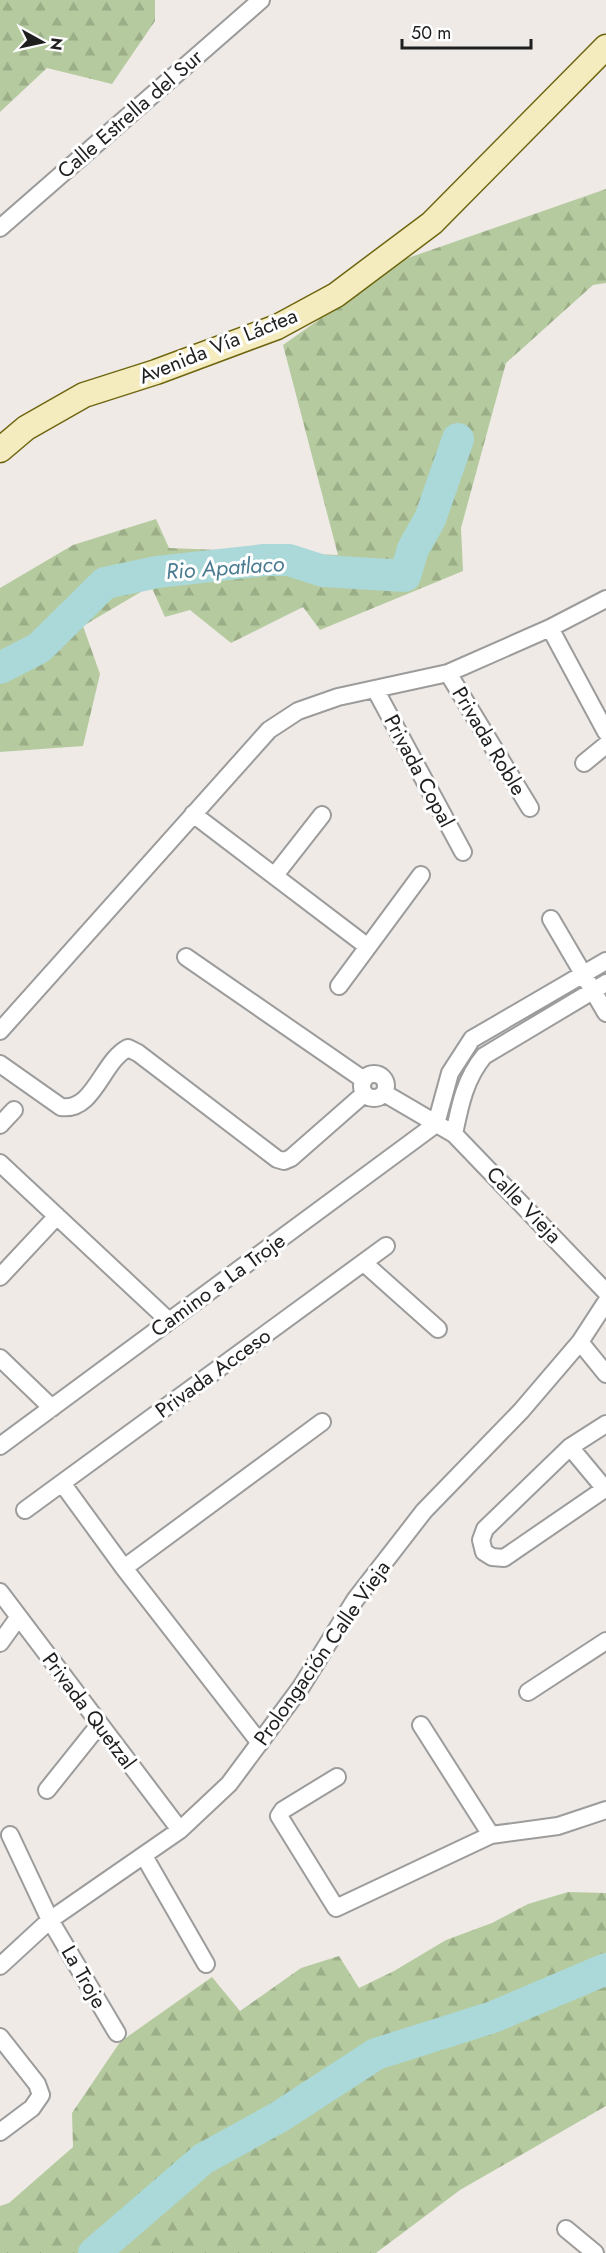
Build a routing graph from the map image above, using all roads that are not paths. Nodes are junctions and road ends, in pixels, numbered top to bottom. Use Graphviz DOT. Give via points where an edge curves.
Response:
graph roads {
  1 [pos="261,0"];
  2 [pos="606,47"];
  3 [pos="0,228"];
  4 [pos="0,450"];
  5 [pos="606,599"];
  6 [pos="550,628"];
  7 [pos="448,673"];
  8 [pos="375,689"];
  9 [pos="606,732"];
  10 [pos="606,745"];
  11 [pos="584,763"];
  12 [pos="530,808"];
  13 [pos="193,814"];
  14 [pos="322,815"];
  15 [pos="463,852"];
  16 [pos="275,875"];
  17 [pos="421,875"];
  18 [pos="551,919"];
  19 [pos="368,947"];
  20 [pos="186,957"];
  21 [pos="606,961"];
  22 [pos="583,974"];
  23 [pos="339,986"];
  24 [pos="600,987"];
  25 [pos="606,1013"];
  26 [pos="0,1031"];
  27 [pos="458,1059"];
  28 [pos="0,1064"];
  29 [pos="471,1071"];
  30 [pos="364,1087"];
  31 [pos="14,1110"];
  32 [pos="436,1124"];
  33 [pos="0,1125"];
  34 [pos="454,1134"];
  35 [pos="0,1163"];
  36 [pos="57,1216"];
  37 [pos="386,1246"];
  38 [pos="364,1263"];
  39 [pos="0,1278"];
  40 [pos="606,1292"];
  41 [pos="606,1302"];
  42 [pos="169,1321"];
  43 [pos="438,1329"];
  44 [pos="580,1342"];
  45 [pos="0,1358"];
  46 [pos="606,1374"];
  47 [pos="52,1408"];
  48 [pos="322,1422"];
  49 [pos="606,1424"];
  50 [pos="0,1446"];
  51 [pos="570,1447"];
  52 [pos="62,1483"];
  53 [pos="606,1489"];
  54 [pos="25,1510"];
  55 [pos="124,1568"];
  56 [pos="0,1592"];
  57 [pos="18,1618"];
  58 [pos="606,1641"];
  59 [pos="0,1643"];
  60 [pos="528,1692"];
  61 [pos="99,1725"];
  62 [pos="421,1725"];
  63 [pos="260,1743"];
  64 [pos="337,1777"];
  65 [pos="47,1790"];
  66 [pos="606,1810"];
  67 [pos="180,1830"];
  68 [pos="10,1835"];
  69 [pos="491,1835"];
  70 [pos="144,1856"];
  71 [pos="50,1920"];
  72 [pos="206,1964"];
  73 [pos="0,1966"];
  74 [pos="117,2033"];
  75 [pos="0,2037"];
  76 [pos="0,2132"];
  77 [pos="566,2229"];
  78 [pos="595,2253"];
  1 -- 3 [label="street, Calle Estrella del Sur"];
  2 -- 4 [label="street, Avenida Vía Láctea" via="432,223 336,295 277,327 84,395 26,428"];
  5 -- 6 [label="street"];
  6 -- 7 [label="street"];
  6 -- 9 [label="street"];
  7 -- 8 [label="street"];
  7 -- 12 [label="street, Privada Roble"];
  8 -- 13 [label="street" via="298,711 269,730"];
  8 -- 15 [label="street, Privada Copal"];
  10 -- 11 [label="street"];
  13 -- 16 [label="street"];
  13 -- 26 [label="street"];
  14 -- 16 [label="street"];
  16 -- 19 [label="street"];
  17 -- 19 [label="street"];
  18 -- 22 [label="street"];
  19 -- 23 [label="street"];
  20 -- 30 [label="street"];
  21 -- 22 [label="street"];
  22 -- 24 [label="street"];
  22 -- 27 [label="street" via="472,1039"];
  24 -- 25 [label="street"];
  24 -- 29 [label="street" via="484,1056"];
  27 -- 29 [label="street"];
  27 -- 32 [label="street" via="450,1073"];
  28 -- 30 [label="street" via="61,1107 71,1109 81,1104 118,1053 128,1048 284,1161"];
  29 -- 34 [label="street"];
  30 -- 32 [label="street, Calle Vieja" via="371,1098 384,1093"];
  31 -- 33 [label="street"];
  32 -- 34 [label="street, Calle Vieja"];
  32 -- 42 [label="street, Camino a La Troje"];
  34 -- 40 [label="street, Calle Vieja"];
  35 -- 36 [label="street"];
  36 -- 39 [label="street"];
  36 -- 42 [label="street"];
  37 -- 38 [label="street, Privada Acceso"];
  38 -- 43 [label="street"];
  38 -- 52 [label="street, Privada Acceso"];
  41 -- 44 [label="street, Prolongación Calle Vieja"];
  42 -- 47 [label="street, Camino a La Troje"];
  44 -- 46 [label="street"];
  44 -- 63 [label="street, Prolongación Calle Vieja" via="521,1411 424,1511 355,1600 301,1688"];
  45 -- 47 [label="street"];
  47 -- 50 [label="street, Camino a La Troje"];
  48 -- 55 [label="street"];
  49 -- 51 [label="street"];
  51 -- 53 [label="street"];
  51 -- 53 [label="street" via="485,1529 481,1540 484,1552 504,1558"];
  52 -- 54 [label="street, Privada Acceso"];
  52 -- 55 [label="street"];
  55 -- 63 [label="street"];
  56 -- 57 [label="street, Privada Quetzal"];
  57 -- 59 [label="street"];
  57 -- 61 [label="street, Privada Quetzal"];
  58 -- 60 [label="street"];
  61 -- 65 [label="street"];
  61 -- 67 [label="street, Privada Quetzal"];
  62 -- 69 [label="street"];
  63 -- 67 [label="street, Prolongación Calle Vieja" via="229,1784"];
  64 -- 69 [label="street" via="279,1816 336,1908"];
  66 -- 69 [label="street" via="558,1826"];
  67 -- 70 [label="street, Prolongación Calle Vieja"];
  68 -- 71 [label="street, La Troje"];
  70 -- 71 [label="street, Prolongación Calle Vieja"];
  70 -- 72 [label="street"];
  71 -- 73 [label="street, Prolongación Calle Vieja"];
  71 -- 74 [label="street, La Troje"];
  75 -- 76 [label="street" via="37,2084 41,2095 32,2108"];
  77 -- 78 [label="street"];
}
